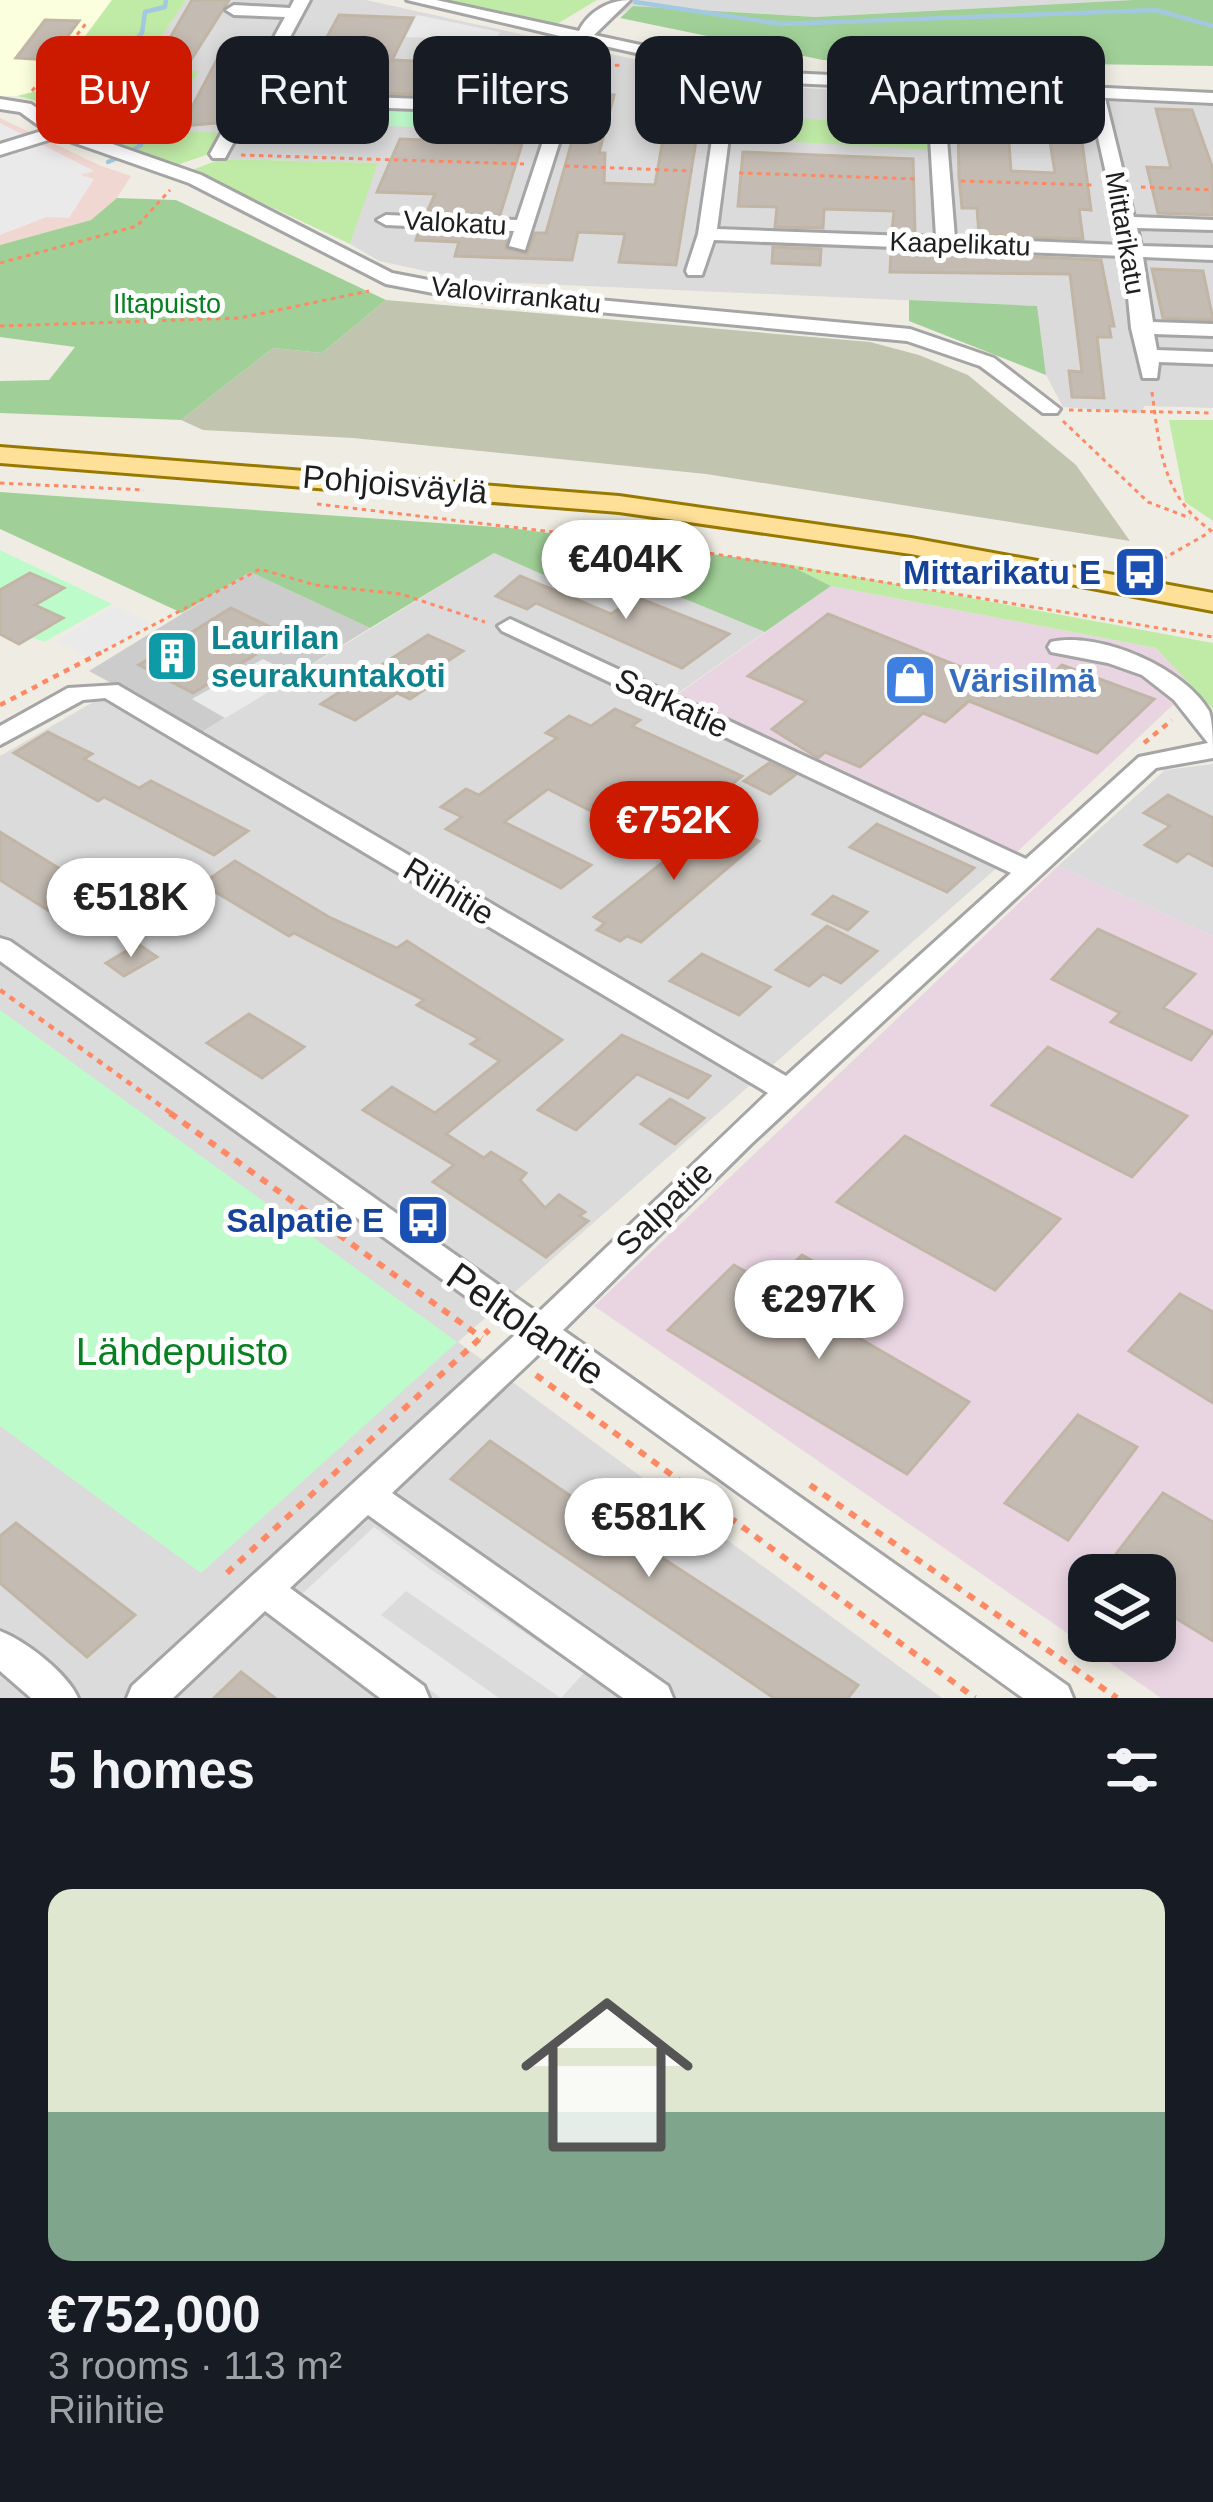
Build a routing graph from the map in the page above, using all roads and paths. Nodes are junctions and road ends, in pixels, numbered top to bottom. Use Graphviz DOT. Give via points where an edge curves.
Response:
graph roads {
  1 [pos="415,0"];
  2 [pos="622,0"];
  3 [pos="298,6"];
  4 [pos="234,10"];
  5 [pos="88,21"];
  6 [pos="282,36"];
  7 [pos="576,36"];
  8 [pos="586,36"];
  9 [pos="1105,93"];
  10 [pos="22,94"];
  11 [pos="1213,98"];
  12 [pos="0,104"];
  13 [pos="36,116"];
  14 [pos="1105,132"];
  15 [pos="36,138"];
  16 [pos="96,144"];
  17 [pos="224,144"];
  18 [pos="549,144"];
  19 [pos="720,144"];
  20 [pos="938,144"];
  21 [pos="0,150"];
  22 [pos="219,154"];
  23 [pos="174,185"];
  24 [pos="386,220"];
  25 [pos="1126,222"];
  26 [pos="1213,225"];
  27 [pos="707,233"];
  28 [pos="946,243"];
  29 [pos="1133,250"];
  30 [pos="1213,254"];
  31 [pos="0,263"];
  32 [pos="694,272"];
  33 [pos="377,287"];
  34 [pos="0,326"];
  35 [pos="1141,328"];
  36 [pos="1213,330"];
  37 [pos="1213,358"];
  38 [pos="1148,365"];
  39 [pos="1050,409"];
  40 [pos="1213,413"];
  41 [pos="1156,416"];
  42 [pos="0,455"];
  43 [pos="0,483"];
  44 [pos="166,491"];
  45 [pos="308,503"];
  46 [pos="1190,518"];
  47 [pos="1212,532"];
  48 [pos="1131,586"];
  49 [pos="1213,602"];
  50 [pos="510,626"];
  51 [pos="1213,637"];
  52 [pos="1060,647"];
  53 [pos="0,705"];
  54 [pos="0,737"];
  55 [pos="1209,746"];
  56 [pos="1029,871"];
  57 [pos="0,947"];
  58 [pos="790,1092"];
  59 [pos="536,1331"];
  60 [pos="367,1494"];
  61 [pos="264,1589"];
  62 [pos="0,1648"];
  63 [pos="59,1698"];
  64 [pos="146,1698"];
  65 [pos="410,1698"];
  66 [pos="654,1698"];
  67 [pos="1054,1698"];
  1 -- 7 [label="street"];
  2 -- 8 [label="street"];
  3 -- 4 [label="street"];
  3 -- 6 [label="street"];
  5 -- 10 [label="path" via="35,90"];
  9 -- 11 [label="street"];
  12 -- 13 [label="street, Valovirrankatu"];
  14 -- 25 [label="street, Mittarikatu"];
  15 -- 21 [label="street"];
  16 -- 39 [label="street, Valovirrankatu" via="195,178 386,278 470,294 910,334 987,362"];
  17 -- 22 [label="street"];
  18 -- 24 [label="street, Valokatu" via="521,236"];
  19 -- 27 [label="street"];
  20 -- 28 [label="street"];
  23 -- 31 [label="path" via="136,226"];
  25 -- 26 [label="street"];
  25 -- 29 [label="street, Mittarikatu"];
  27 -- 28 [label="street, Kaapelikatu"];
  27 -- 32 [label="street"];
  28 -- 29 [label="street, Kaapelikatu"];
  29 -- 30 [label="street, Kaapelikatu"];
  29 -- 35 [label="street, Mittarikatu"];
  33 -- 34 [label="path" via="294,311"];
  35 -- 36 [label="street"];
  35 -- 38 [label="street, Mittarikatu"];
  37 -- 38 [label="street"];
  38 -- 41 [label="path"];
  39 -- 41 [label="path"];
  39 -- 46 [label="path" via="1148,502"];
  40 -- 41 [label="path"];
  41 -- 46 [label="path" via="1174,502"];
  42 -- 48 [label="main road, Pohjoisväylä" via="619,504"];
  43 -- 44 [label="path"];
  45 -- 51 [label="path" via="520,522 790,560"];
  46 -- 47 [label="path"];
  47 -- 48 [label="path" via="1140,572"];
  48 -- 49 [label="main road, Pohjoisväylä"];
  50 -- 53 [label="path" via="460,618 400,594 315,586 260,568"];
  50 -- 56 [label="street, Sarkatie"];
  52 -- 55 [label="street" via="1154,667 1180,688"];
  54 -- 58 [label="street, Riihitie" via="77,693 109,690"];
  55 -- 56 [label="street, Salpatie" via="1148,763"];
  56 -- 58 [label="street, Salpatie"];
  57 -- 59 [label="street, Peltolantie"];
  58 -- 59 [label="street, Salpatie"];
  59 -- 60 [label="street, Salpatie"];
  59 -- 67 [label="street, Peltolantie"];
  60 -- 61 [label="street, Salpatie"];
  60 -- 66 [label="street"];
  61 -- 64 [label="street, Salpatie"];
  61 -- 65 [label="street"];
  62 -- 63 [label="street"];
}
